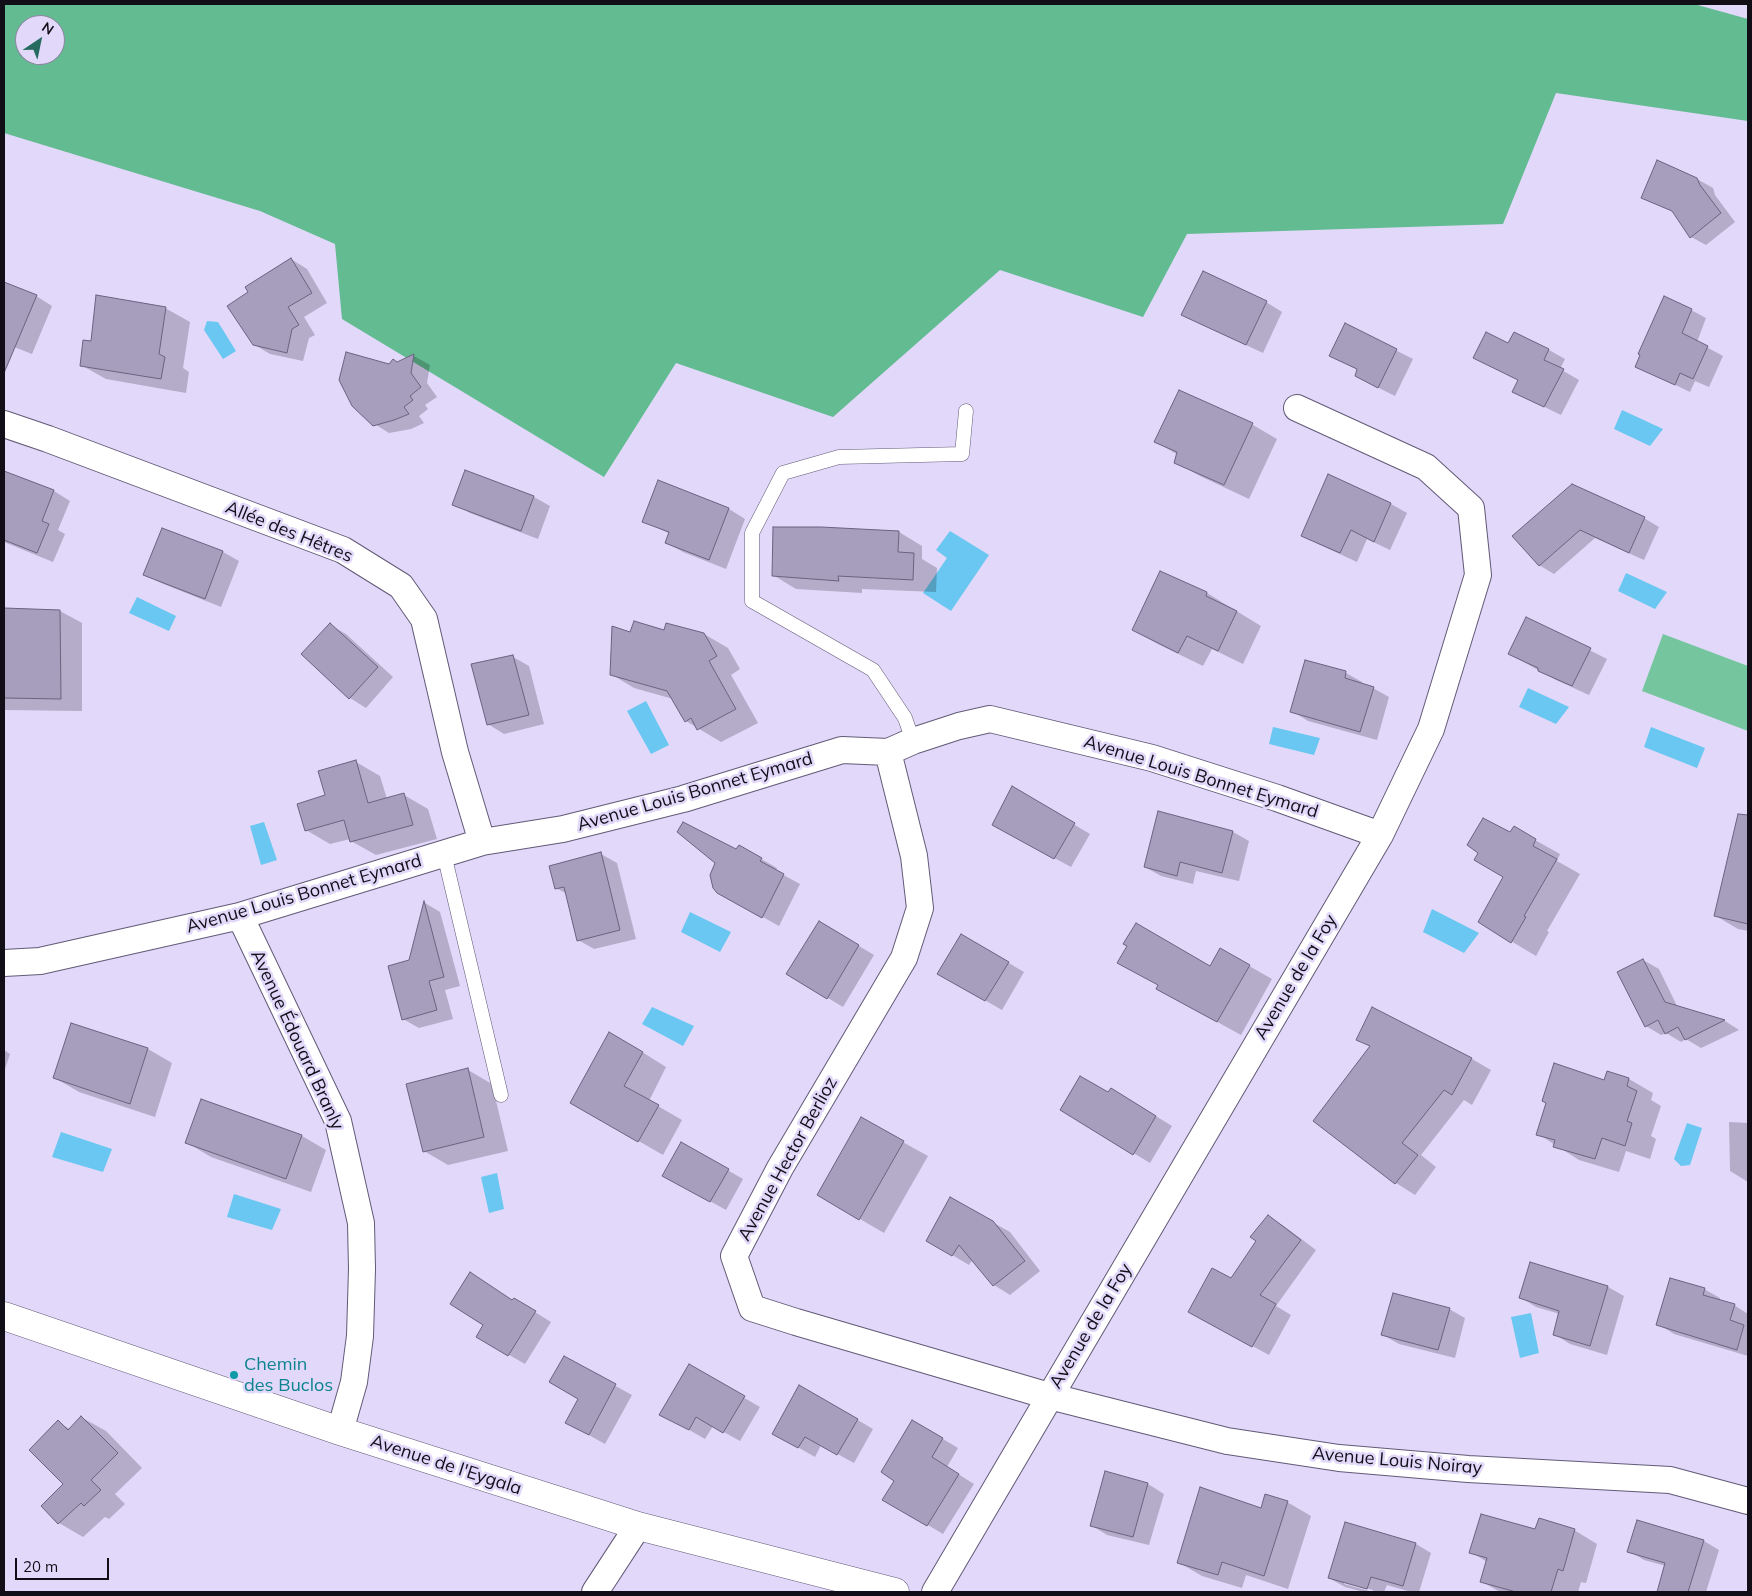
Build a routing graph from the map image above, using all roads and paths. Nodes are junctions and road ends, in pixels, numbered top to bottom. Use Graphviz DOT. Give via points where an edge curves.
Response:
graph roads {
  1 [pos="1297,408"];
  2 [pos="966,411"];
  3 [pos="4,424"];
  4 [pos="913,741"];
  5 [pos="888,752"];
  6 [pos="1380,835"];
  7 [pos="482,842"];
  8 [pos="444,854"];
  9 [pos="240,916"];
  10 [pos="4,963"];
  11 [pos="501,1095"];
  12 [pos="4,1316"];
  13 [pos="1049,1396"];
  14 [pos="340,1431"];
  15 [pos="1748,1501"];
  16 [pos="638,1526"];
  17 [pos="594,1592"];
  18 [pos="896,1592"];
  19 [pos="935,1592"];
  1 -- 6 [label="street, Avenue de la Foy" via="1426,467 1471,508 1478,575 1431,729"];
  2 -- 4 [label="lane" via="962,454 838,457 783,473 752,533 752,601 873,670 905,718"];
  3 -- 7 [label="street, Allée des Hêtres" via="343,550 400,586 424,619 455,752"];
  4 -- 5 [label="street, Avenue Louis Bonnet Eymard"];
  4 -- 6 [label="street, Avenue Louis Bonnet Eymard" via="990,719 1152,758"];
  5 -- 7 [label="street, Avenue Louis Bonnet Eymard" via="842,750 684,799 563,829"];
  5 -- 13 [label="street, Avenue Hector Berlioz" via="914,856 920,908 904,958 780,1168 734,1256 752,1308"];
  6 -- 13 [label="street, Avenue de la Foy"];
  7 -- 8 [label="street, Avenue Louis Bonnet Eymard"];
  8 -- 9 [label="street, Avenue Louis Bonnet Eymard"];
  8 -- 11 [label="lane"];
  9 -- 10 [label="street, Avenue Louis Bonnet Eymard" via="40,961"];
  9 -- 14 [label="street, Avenue Édouard Branly" via="338,1121 361,1222 360,1336 354,1382"];
  12 -- 14 [label="street, Avenue de l'Eygala"];
  13 -- 15 [label="street, Avenue Louis Noiray" via="1227,1441 1330,1456 1468,1469 1670,1480"];
  13 -- 19 [label="street, Avenue de la Foy"];
  14 -- 16 [label="street, Avenue de l'Eygala"];
  16 -- 17 [label="street"];
  16 -- 18 [label="street, Avenue de l'Eygala"];
}
